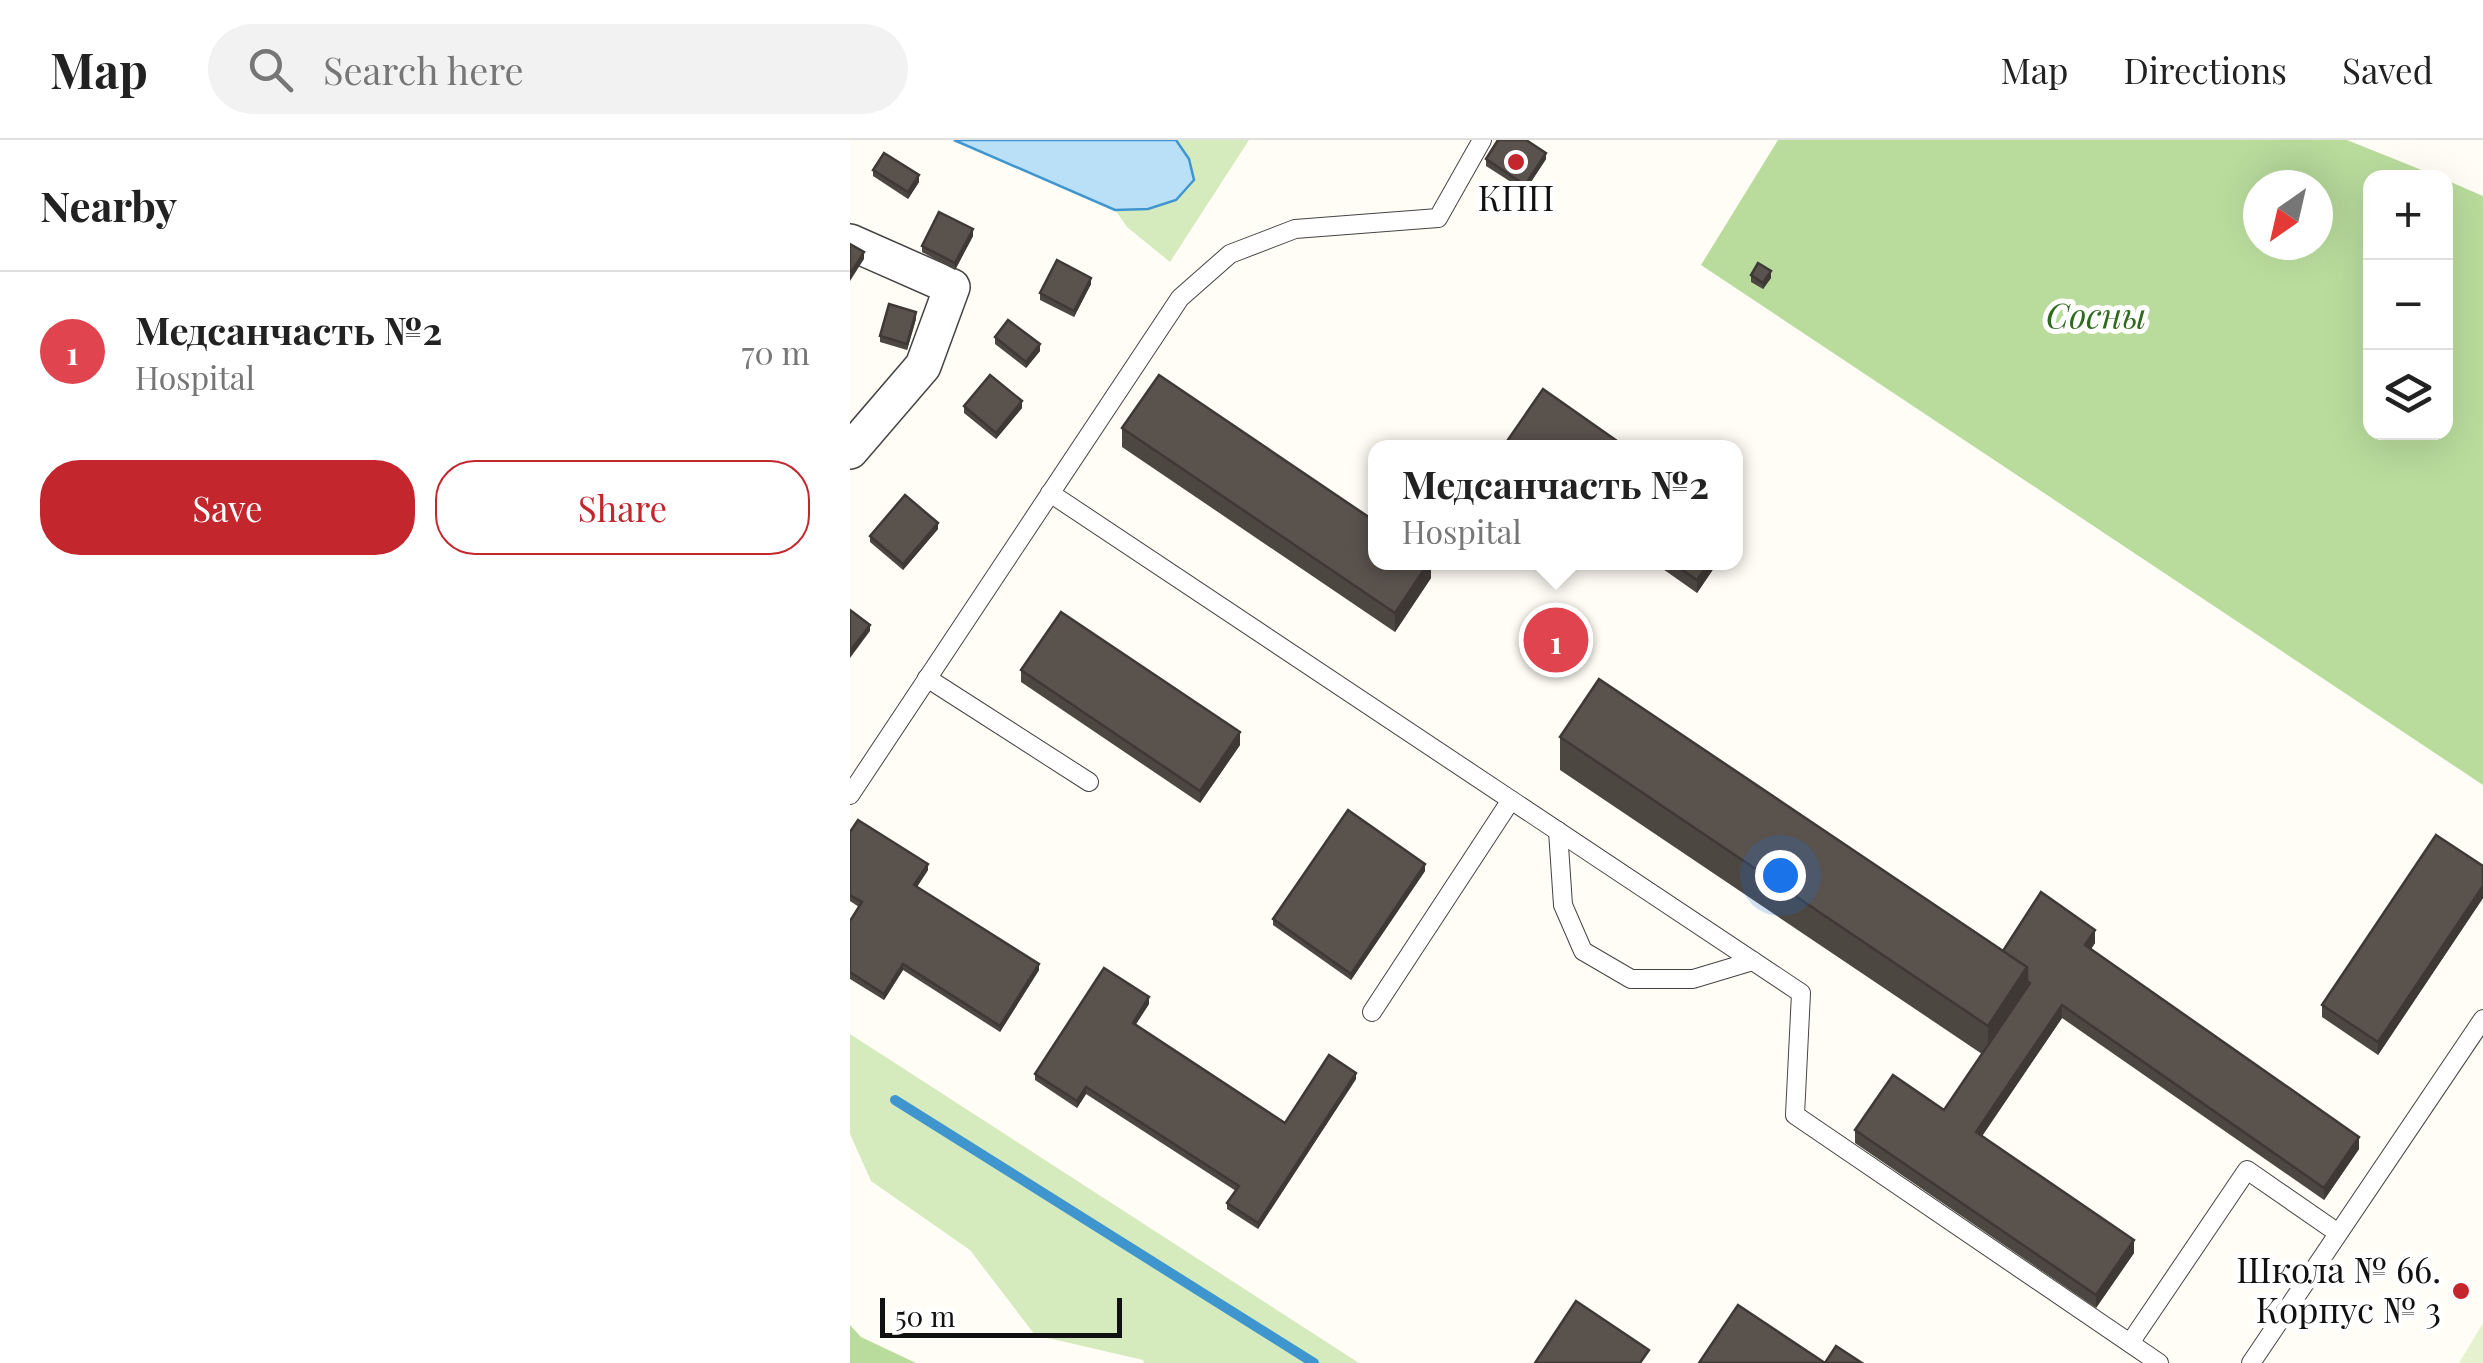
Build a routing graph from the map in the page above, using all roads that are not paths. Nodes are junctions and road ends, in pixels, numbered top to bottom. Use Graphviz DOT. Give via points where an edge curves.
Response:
graph roads {
  1 [pos="1482,140"];
  2 [pos="850,242"];
  3 [pos="850,451"];
  4 [pos="1050,493"];
  5 [pos="927,678"];
  6 [pos="1089,782"];
  7 [pos="850,794"];
  8 [pos="1511,800"];
  9 [pos="1558,831"];
  10 [pos="1752,961"];
  11 [pos="1372,1012"];
  12 [pos="2483,1019"];
  13 [pos="2338,1233"];
  14 [pos="2130,1344"];
  15 [pos="2159,1363"];
  16 [pos="2251,1363"];
  1 -- 4 [label="lane" via="1438,218 1295,229 1230,254 1180,298"];
  2 -- 3 [label="street" via="952,287 923,366"];
  4 -- 5 [label="lane"];
  4 -- 8 [label="lane"];
  5 -- 6 [label="lane"];
  5 -- 7 [label="lane"];
  8 -- 9 [label="lane"];
  8 -- 11 [label="lane"];
  9 -- 10 [label="lane"];
  9 -- 10 [label="lane" via="1563,904 1583,951 1631,979 1692,979"];
  10 -- 14 [label="lane" via="1801,993 1795,1115"];
  12 -- 13 [label="lane"];
  13 -- 14 [label="lane" via="2247,1170"];
  13 -- 16 [label="lane"];
  14 -- 15 [label="lane"];
}
